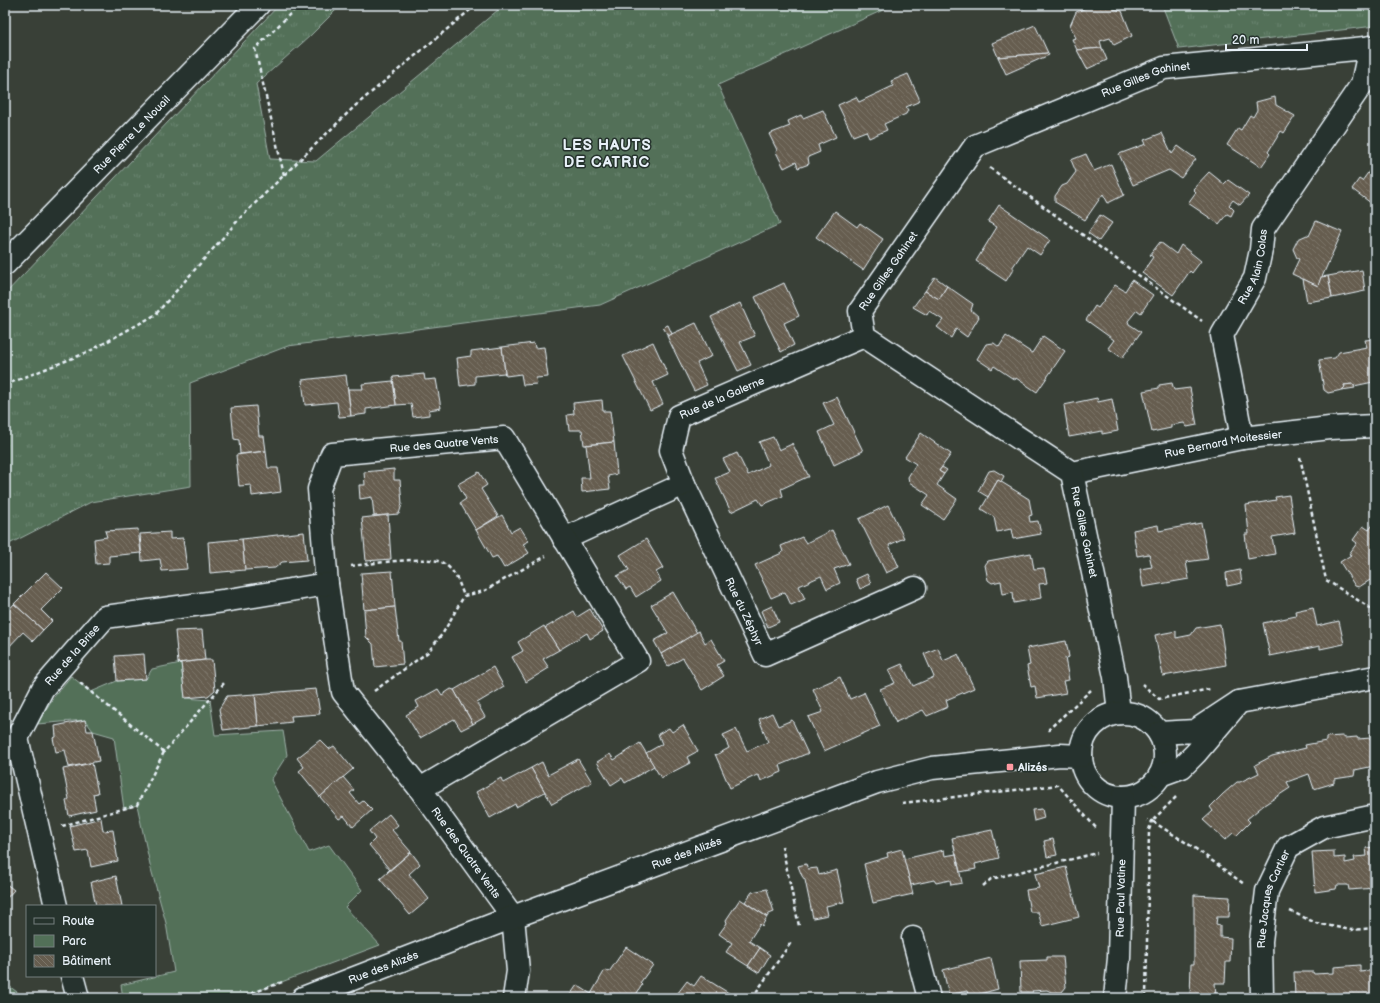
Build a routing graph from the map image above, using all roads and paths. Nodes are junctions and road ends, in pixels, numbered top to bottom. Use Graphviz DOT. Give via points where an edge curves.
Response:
graph roads {
  1 [pos="258,5"];
  2 [pos="299,5"];
  3 [pos="476,5"];
  4 [pos="1372,47"];
  5 [pos="969,154"];
  6 [pos="284,175"];
  7 [pos="5,264"];
  8 [pos="1222,335"];
  9 [pos="864,336"];
  10 [pos="5,385"];
  11 [pos="1375,426"];
  12 [pos="1294,432"];
  13 [pos="1242,438"];
  14 [pos="1072,473"];
  15 [pos="684,484"];
  16 [pos="566,542"];
  17 [pos="326,576"];
  18 [pos="916,588"];
  19 [pos="464,596"];
  20 [pos="1375,611"];
  21 [pos="61,668"];
  22 [pos="1115,677"];
  23 [pos="1375,677"];
  24 [pos="225,682"];
  25 [pos="1213,689"];
  26 [pos="1239,702"];
  27 [pos="354,706"];
  28 [pos="1119,713"];
  29 [pos="1159,733"];
  30 [pos="164,752"];
  31 [pos="1071,756"];
  32 [pos="1160,775"];
  33 [pos="1058,785"];
  34 [pos="420,789"];
  35 [pos="1180,793"];
  36 [pos="1123,797"];
  37 [pos="899,804"];
  38 [pos="1375,816"];
  39 [pos="39,832"];
  40 [pos="1100,832"];
  41 [pos="789,843"];
  42 [pos="782,846"];
  43 [pos="774,849"];
  44 [pos="1101,852"];
  45 [pos="983,886"];
  46 [pos="1266,898"];
  47 [pos="56,905"];
  48 [pos="513,917"];
  49 [pos="799,926"];
  50 [pos="1375,928"];
  51 [pos="913,938"];
  52 [pos="792,941"];
  53 [pos="72,977"];
  54 [pos="78,998"];
  55 [pos="303,998"];
  56 [pos="514,998"];
  57 [pos="752,998"];
  58 [pos="929,998"];
  59 [pos="1115,998"];
  60 [pos="1262,998"];
  1 -- 7 [label="street, Rue Pierre Le Nouail"];
  2 -- 6 [label="path" via="255,49"];
  3 -- 6 [label="path" via="355,106"];
  4 -- 5 [label="street, Rue Gilles Gahinet" via="1164,68 975,146"];
  4 -- 8 [label="street, Rue Alain Colas" via="1362,84 1263,229 1255,278"];
  5 -- 8 [label="path"];
  5 -- 9 [label="street, Rue Gilles Gahinet" via="860,311"];
  6 -- 10 [label="path" via="241,217 154,314 88,352"];
  8 -- 13 [label="street"];
  9 -- 14 [label="street, Rue Gilles Gahinet"];
  9 -- 15 [label="street, Rue de la Galerne" via="679,416 671,450"];
  11 -- 12 [label="street, Rue Bernard Moitessier"];
  12 -- 13 [label="street, Rue Bernard Moitessier"];
  12 -- 20 [label="path" via="1326,580"];
  13 -- 14 [label="street, Rue Bernard Moitessier"];
  14 -- 22 [label="street, Rue Gilles Gahinet"];
  15 -- 16 [label="street"];
  15 -- 18 [label="street, Rue du Zéphyr" via="765,655"];
  16 -- 17 [label="street, Rue des Quatre Vents" via="504,438 332,454 319,489"];
  16 -- 19 [label="path" via="484,591"];
  16 -- 34 [label="street, Rue des Quatre Vents" via="638,661"];
  17 -- 19 [label="path" via="410,560 442,562 456,574"];
  17 -- 21 [label="street, Rue de la Brise" via="223,601 105,617"];
  17 -- 27 [label="street, Rue des Quatre Vents" via="343,692"];
  19 -- 27 [label="path" via="443,633 428,652"];
  21 -- 30 [label="path"];
  21 -- 39 [label="street, Rue de la Brise" via="43,688 17,738"];
  22 -- 25 [label="path" via="1131,674 1159,699"];
  22 -- 28 [label="street, Rue Gilles Gahinet"];
  22 -- 31 [label="path" via="1098,683 1049,729"];
  23 -- 26 [label="street"];
  24 -- 30 [label="path"];
  26 -- 29 [label="street" via="1195,731"];
  26 -- 32 [label="street" via="1182,767"];
  27 -- 34 [label="street, Rue des Quatre Vents"];
  28 -- 29 [label="street" via="1142,718 1152,724"];
  28 -- 31 [label="street" via="1096,723"];
  29 -- 32 [label="street" via="1164,747"];
  30 -- 39 [label="path" via="137,805"];
  31 -- 33 [label="path"];
  31 -- 36 [label="street" via="1099,790"];
  31 -- 48 [label="street, Rue des Alizés" via="932,768 877,782"];
  32 -- 36 [label="street" via="1144,791 1134,796"];
  33 -- 37 [label="path"];
  33 -- 40 [label="path"];
  34 -- 48 [label="street, Rue des Quatre Vents"];
  35 -- 46 [label="path" via="1152,821"];
  36 -- 59 [label="street, Rue Paul Vatine" via="1119,958"];
  38 -- 46 [label="street, Rue Jacques Cartier" via="1324,827 1288,847"];
  39 -- 47 [label="street, Rue de la Brise"];
  41 -- 42 [label="path"];
  42 -- 43 [label="path"];
  42 -- 49 [label="path"];
  44 -- 45 [label="path" via="991,879"];
  46 -- 50 [label="path" via="1316,923 1351,930"];
  46 -- 60 [label="street, Rue Jacques Cartier" via="1261,941"];
  48 -- 55 [label="street, Rue des Alizés"];
  48 -- 56 [label="street" via="518,971"];
  51 -- 58 [label="street"];
  52 -- 57 [label="path"];
  53 -- 54 [label="street"];
}
